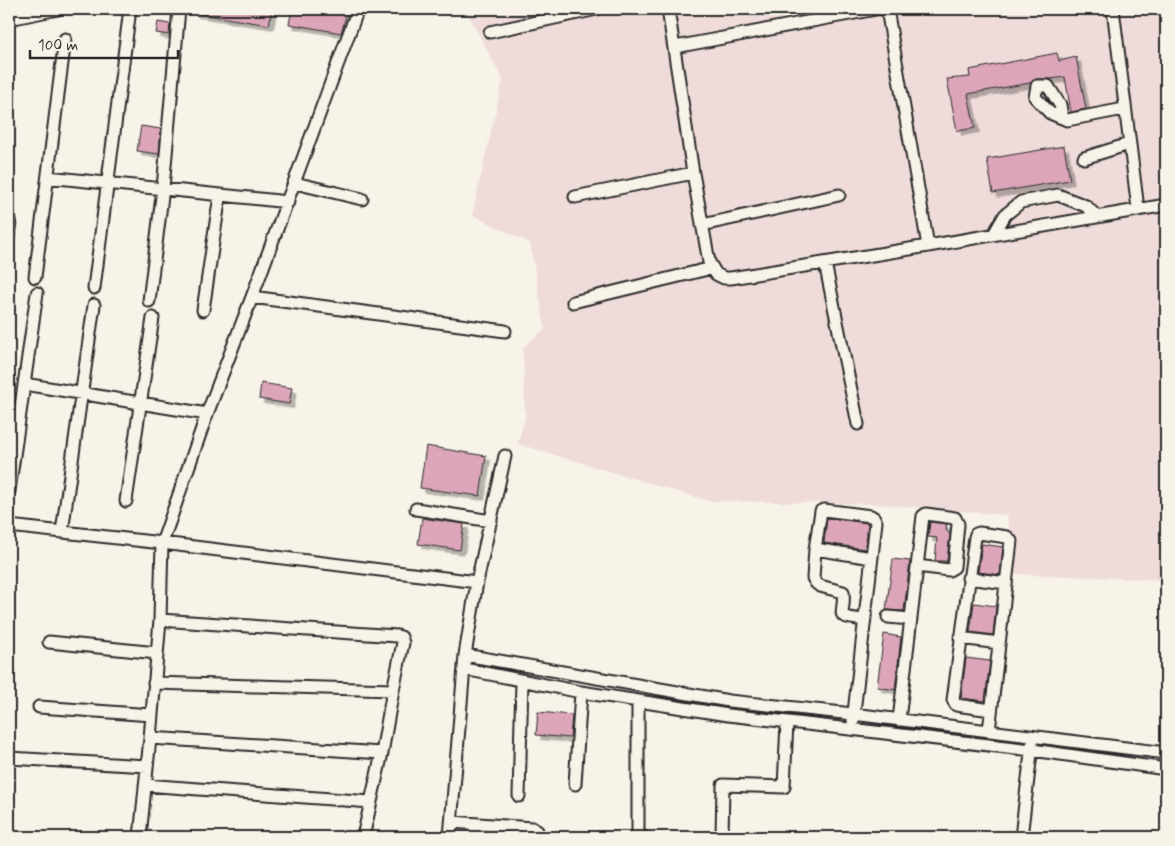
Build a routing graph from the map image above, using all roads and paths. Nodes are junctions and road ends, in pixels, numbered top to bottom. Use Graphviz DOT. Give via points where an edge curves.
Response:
graph roads {
  1 [pos="58,9"];
  2 [pos="130,9"];
  3 [pos="179,9"];
  4 [pos="358,9"];
  5 [pos="597,9"];
  6 [pos="668,9"];
  7 [pos="876,9"];
  8 [pos="887,9"];
  9 [pos="1113,9"];
  10 [pos="9,19"];
  11 [pos="490,32"];
  12 [pos="65,39"];
  13 [pos="675,47"];
  14 [pos="1124,109"];
  15 [pos="1062,117"];
  16 [pos="1129,144"];
  17 [pos="1084,158"];
  18 [pos="693,173"];
  19 [pos="48,177"];
  20 [pos="108,183"];
  21 [pos="295,183"];
  22 [pos="162,188"];
  23 [pos="220,194"];
  24 [pos="839,194"];
  25 [pos="575,197"];
  26 [pos="362,199"];
  27 [pos="288,202"];
  28 [pos="1166,205"];
  29 [pos="1138,209"];
  30 [pos="1096,216"];
  31 [pos="9,220"];
  32 [pos="702,225"];
  33 [pos="994,234"];
  34 [pos="9,235"];
  35 [pos="928,246"];
  36 [pos="825,263"];
  37 [pos="712,268"];
  38 [pos="35,277"];
  39 [pos="94,288"];
  40 [pos="37,293"];
  41 [pos="252,297"];
  42 [pos="148,301"];
  43 [pos="572,302"];
  44 [pos="94,305"];
  45 [pos="203,310"];
  46 [pos="153,318"];
  47 [pos="505,331"];
  48 [pos="24,384"];
  49 [pos="82,393"];
  50 [pos="140,403"];
  51 [pos="207,414"];
  52 [pos="858,424"];
  53 [pos="506,456"];
  54 [pos="9,490"];
  55 [pos="126,500"];
  56 [pos="416,509"];
  57 [pos="491,521"];
  58 [pos="9,526"];
  59 [pos="62,532"];
  60 [pos="162,543"];
  61 [pos="815,549"];
  62 [pos="872,558"];
  63 [pos="916,566"];
  64 [pos="968,578"];
  65 [pos="477,582"];
  66 [pos="1006,583"];
  67 [pos="888,617"];
  68 [pos="910,619"];
  69 [pos="160,620"];
  70 [pos="864,620"];
  71 [pos="960,638"];
  72 [pos="49,642"];
  73 [pos="999,643"];
  74 [pos="157,653"];
  75 [pos="465,655"];
  76 [pos="464,669"];
  77 [pos="522,682"];
  78 [pos="154,683"];
  79 [pos="393,690"];
  80 [pos="581,692"];
  81 [pos="638,701"];
  82 [pos="39,707"];
  83 [pos="991,710"];
  84 [pos="853,714"];
  85 [pos="152,715"];
  86 [pos="899,720"];
  87 [pos="787,722"];
  88 [pos="852,728"];
  89 [pos="989,731"];
  90 [pos="1033,736"];
  91 [pos="150,738"];
  92 [pos="1032,750"];
  93 [pos="382,753"];
  94 [pos="1166,753"];
  95 [pos="9,758"];
  96 [pos="147,766"];
  97 [pos="1166,768"];
  98 [pos="575,784"];
  99 [pos="145,785"];
  100 [pos="519,796"];
  101 [pos="371,802"];
  102 [pos="452,822"];
  103 [pos="476,824"];
  104 [pos="140,837"];
  105 [pos="362,837"];
  106 [pos="450,837"];
  107 [pos="476,837"];
  108 [pos="538,837"];
  109 [pos="643,837"];
  110 [pos="722,837"];
  111 [pos="1021,837"];
  1 -- 10 [label="street"];
  2 -- 20 [label="street"];
  3 -- 22 [label="street"];
  4 -- 21 [label="street"];
  5 -- 11 [label="street"];
  6 -- 13 [label="street"];
  7 -- 13 [label="street"];
  8 -- 35 [label="street"];
  9 -- 14 [label="street"];
  12 -- 19 [label="street"];
  13 -- 18 [label="street"];
  14 -- 15 [label="street" via="1068,120"];
  14 -- 16 [label="street"];
  16 -- 17 [label="street"];
  16 -- 29 [label="street"];
  18 -- 25 [label="street"];
  18 -- 32 [label="street"];
  19 -- 20 [label="street"];
  19 -- 38 [label="street"];
  20 -- 22 [label="street"];
  20 -- 39 [label="street"];
  21 -- 26 [label="street"];
  21 -- 27 [label="street"];
  22 -- 23 [label="street"];
  22 -- 42 [label="street"];
  23 -- 27 [label="street"];
  23 -- 45 [label="street"];
  24 -- 32 [label="street"];
  27 -- 41 [label="street"];
  28 -- 29 [label="street"];
  29 -- 30 [label="street"];
  30 -- 33 [label="street"];
  30 -- 33 [label="street" via="1086,206 1058,195 1021,202 1005,215"];
  31 -- 34 [label="street"];
  32 -- 37 [label="street"];
  33 -- 35 [label="street"];
  35 -- 36 [label="street"];
  36 -- 37 [label="street" via="731,278 716,274"];
  36 -- 52 [label="street"];
  37 -- 43 [label="street"];
  40 -- 48 [label="street"];
  41 -- 47 [label="street"];
  41 -- 51 [label="street"];
  44 -- 49 [label="street"];
  46 -- 50 [label="street"];
  48 -- 49 [label="street"];
  48 -- 54 [label="street"];
  49 -- 50 [label="street"];
  49 -- 59 [label="street"];
  50 -- 51 [label="street"];
  50 -- 55 [label="street"];
  51 -- 60 [label="street"];
  53 -- 57 [label="street"];
  56 -- 57 [label="street"];
  57 -- 65 [label="street"];
  58 -- 59 [label="street"];
  59 -- 60 [label="street"];
  60 -- 65 [label="street"];
  60 -- 69 [label="street"];
  61 -- 62 [label="street"];
  61 -- 62 [label="street" via="821,511 871,516 876,522"];
  61 -- 70 [label="street" via="813,578 816,584 843,592 843,616"];
  62 -- 70 [label="street"];
  63 -- 63 [label="street" via="949,570 954,567 958,524 954,518 924,515"];
  63 -- 68 [label="street"];
  64 -- 66 [label="street"];
  64 -- 66 [label="street" via="974,537 979,533 1011,541"];
  64 -- 71 [label="street"];
  65 -- 75 [label="street"];
  66 -- 73 [label="street"];
  67 -- 68 [label="street"];
  68 -- 86 [label="street"];
  69 -- 74 [label="street"];
  69 -- 79 [label="street" via="401,637 403,643"];
  70 -- 84 [label="street"];
  71 -- 73 [label="street"];
  71 -- 83 [label="street" via="953,703"];
  72 -- 74 [label="street"];
  73 -- 83 [label="street"];
  74 -- 78 [label="street"];
  75 -- 76 [label="street"];
  75 -- 84 [label="street" via="729,701"];
  76 -- 77 [label="street"];
  76 -- 102 [label="street"];
  77 -- 80 [label="street"];
  77 -- 100 [label="street"];
  78 -- 79 [label="street"];
  78 -- 85 [label="street"];
  79 -- 93 [label="street"];
  80 -- 81 [label="street"];
  80 -- 98 [label="street"];
  81 -- 87 [label="street"];
  81 -- 109 [label="street" via="638,837"];
  82 -- 85 [label="street"];
  83 -- 89 [label="street"];
  84 -- 86 [label="street"];
  84 -- 88 [label="street"];
  85 -- 91 [label="street"];
  86 -- 89 [label="street"];
  87 -- 88 [label="street"];
  87 -- 110 [label="street" via="784,787 723,785"];
  88 -- 92 [label="street"];
  89 -- 90 [label="street"];
  90 -- 92 [label="street"];
  90 -- 94 [label="street"];
  91 -- 93 [label="street"];
  91 -- 96 [label="street"];
  92 -- 97 [label="street"];
  92 -- 111 [label="street"];
  93 -- 101 [label="street"];
  95 -- 96 [label="street"];
  96 -- 99 [label="street"];
  99 -- 101 [label="street"];
  99 -- 104 [label="street"];
  101 -- 105 [label="street"];
  102 -- 103 [label="street"];
  102 -- 106 [label="street"];
  103 -- 107 [label="street"];
  103 -- 108 [label="street" via="532,828"];
}
